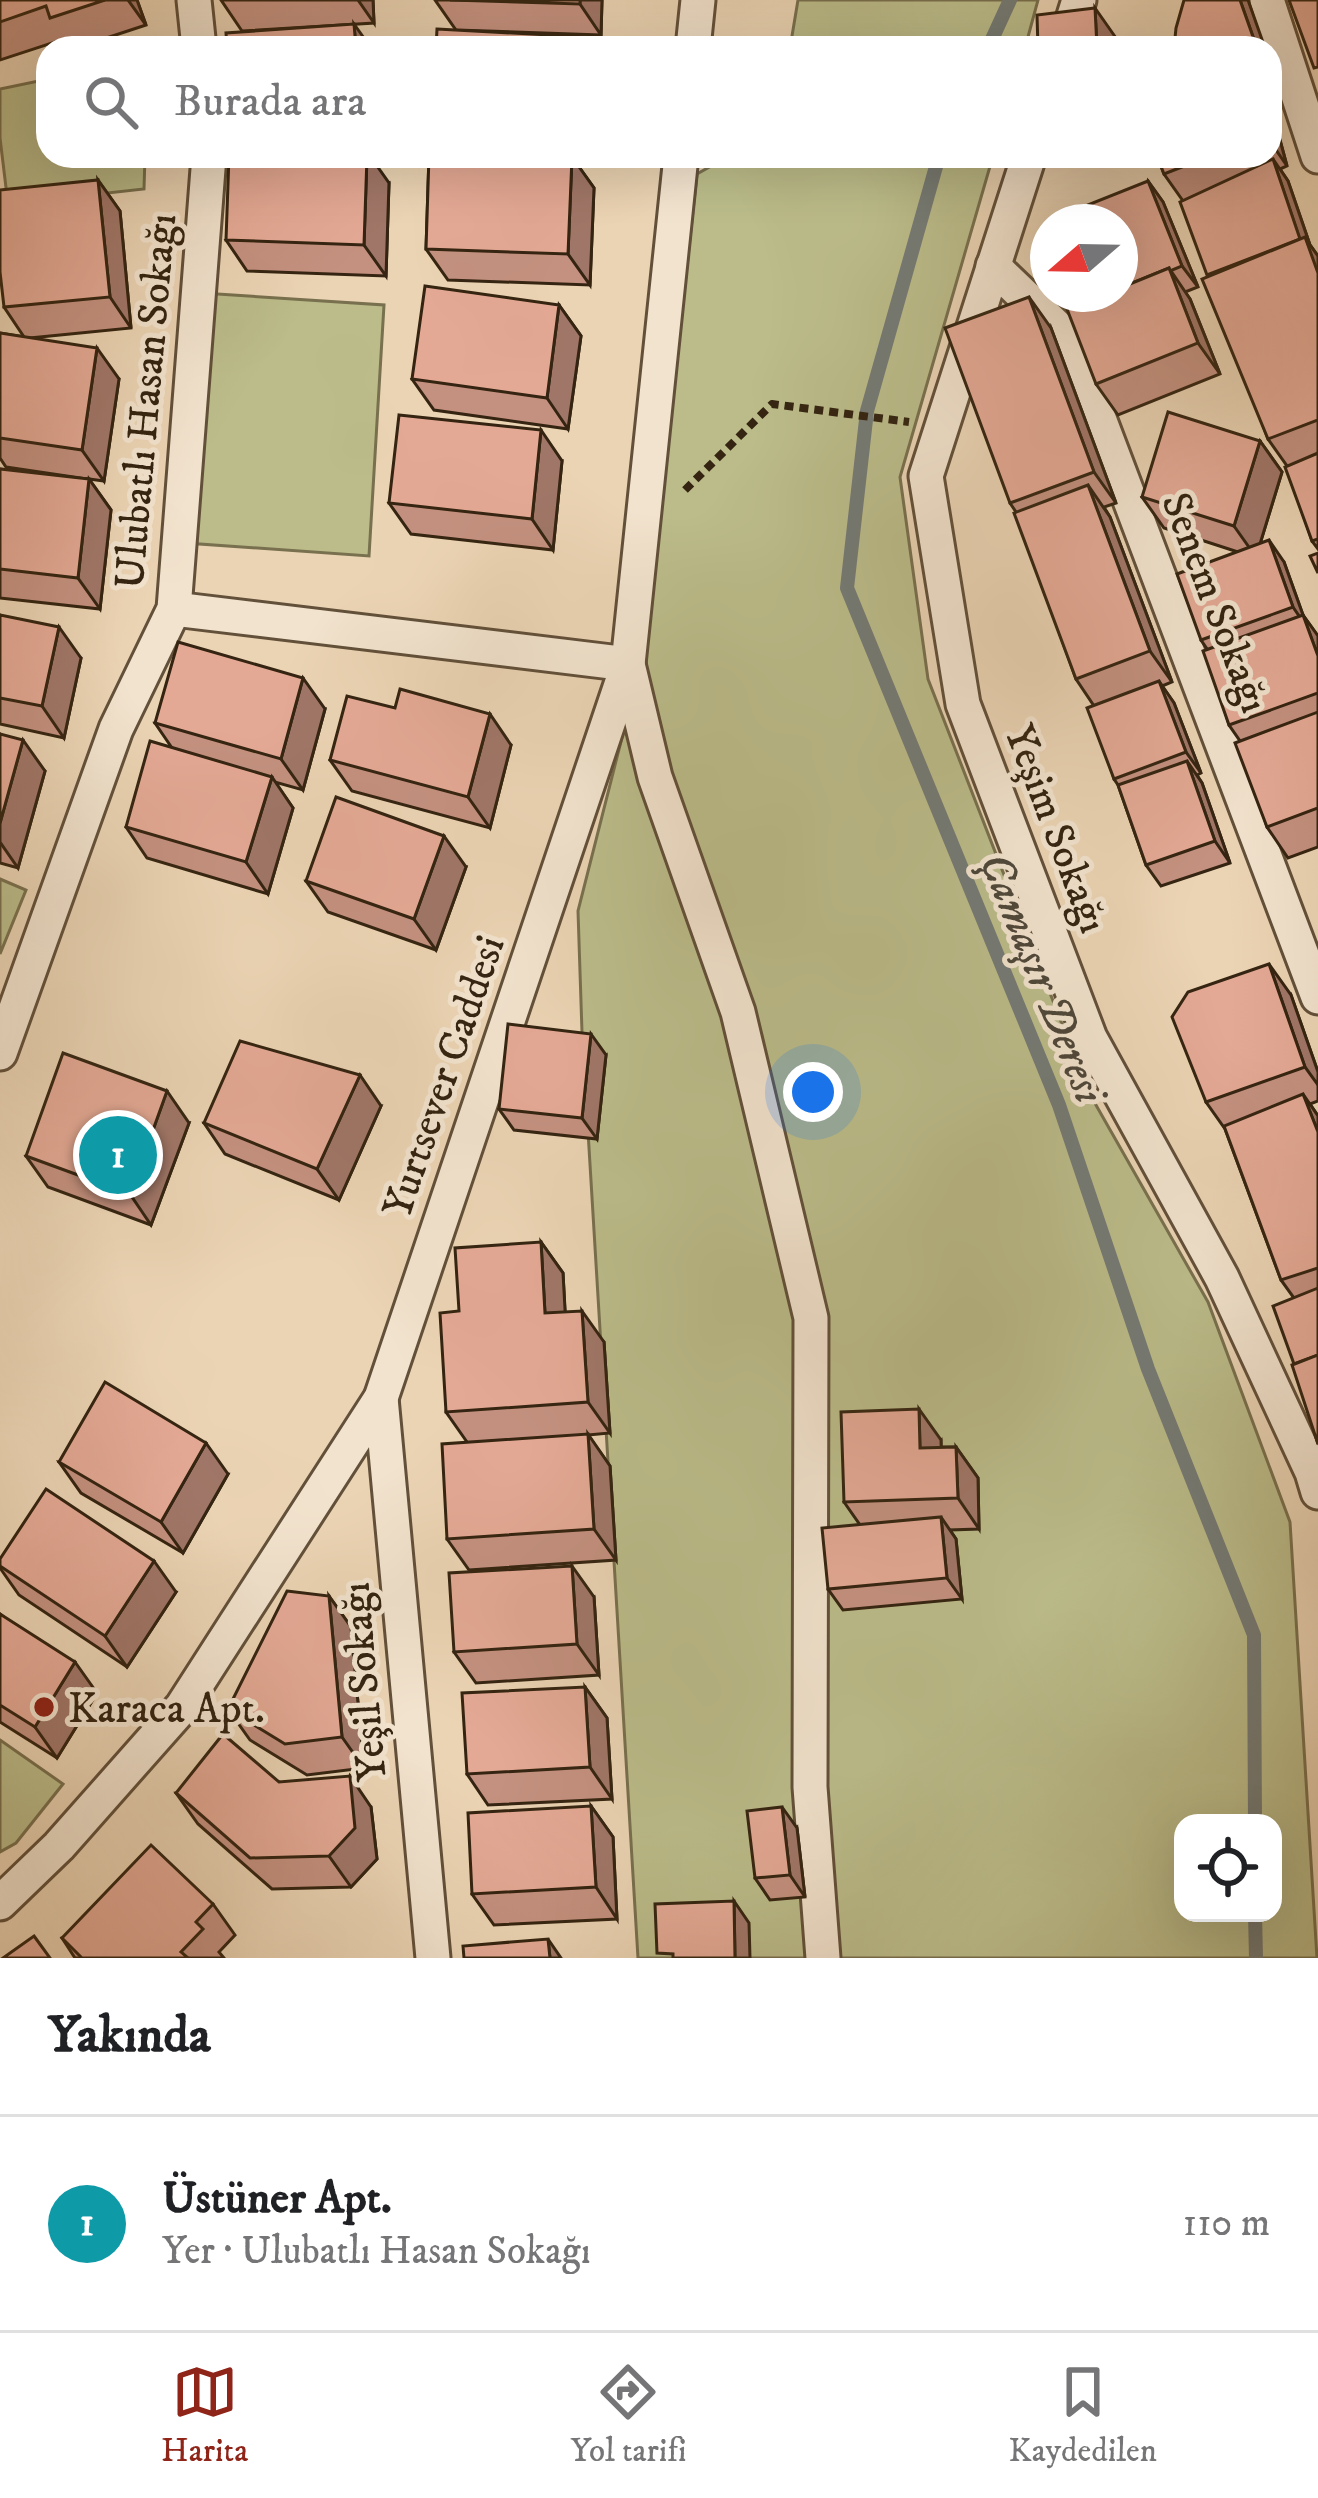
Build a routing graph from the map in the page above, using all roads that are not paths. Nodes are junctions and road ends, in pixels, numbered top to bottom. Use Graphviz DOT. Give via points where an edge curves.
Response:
graph roads {
  1 [pos="194,0"];
  2 [pos="698,0"];
  3 [pos="1079,0"];
  4 [pos="1267,0"];
  5 [pos="198,36"];
  6 [pos="694,36"];
  7 [pos="1068,36"];
  8 [pos="1279,36"];
  9 [pos="1282,46"];
  10 [pos="1318,156"];
  11 [pos="208,168"];
  12 [pos="680,168"];
  13 [pos="1025,168"];
  14 [pos="993,266"];
  15 [pos="174,609"];
  16 [pos="628,664"];
  17 [pos="1306,927"];
  18 [pos="1318,997"];
  19 [pos="0,1053"];
  20 [pos="381,1399"];
  21 [pos="1318,1492"];
  22 [pos="0,1903"];
  23 [pos="433,1958"];
  24 [pos="824,1958"];
  1 -- 5 [label="street"];
  2 -- 6 [label="street"];
  3 -- 7 [label="street"];
  4 -- 8 [label="street"];
  9 -- 10 [label="street"];
  11 -- 15 [label="street, Ulubatlı Hasan Sokağı"];
  12 -- 16 [label="street, Yurtsever Caddesi"];
  13 -- 14 [label="street, Yeşim Sokağı"];
  14 -- 17 [label="street, Senem Sokağı" via="1069,339"];
  14 -- 21 [label="street, Yeşim Sokağı" via="926,476 963,704 1090,1037 1222,1278"];
  15 -- 16 [label="street"];
  15 -- 19 [label="street, Ulubatlı Hasan Sokağı" via="116,729"];
  16 -- 20 [label="street, Yurtsever Caddesi"];
  16 -- 24 [label="street" via="655,777 738,1012 811,1318 810,1787"];
  17 -- 18 [label="street, Senem Sokağı"];
  20 -- 22 [label="street, Yurtsever Caddesi" via="182,1708"];
  20 -- 23 [label="street, Yeşil Sokağı"];
}
